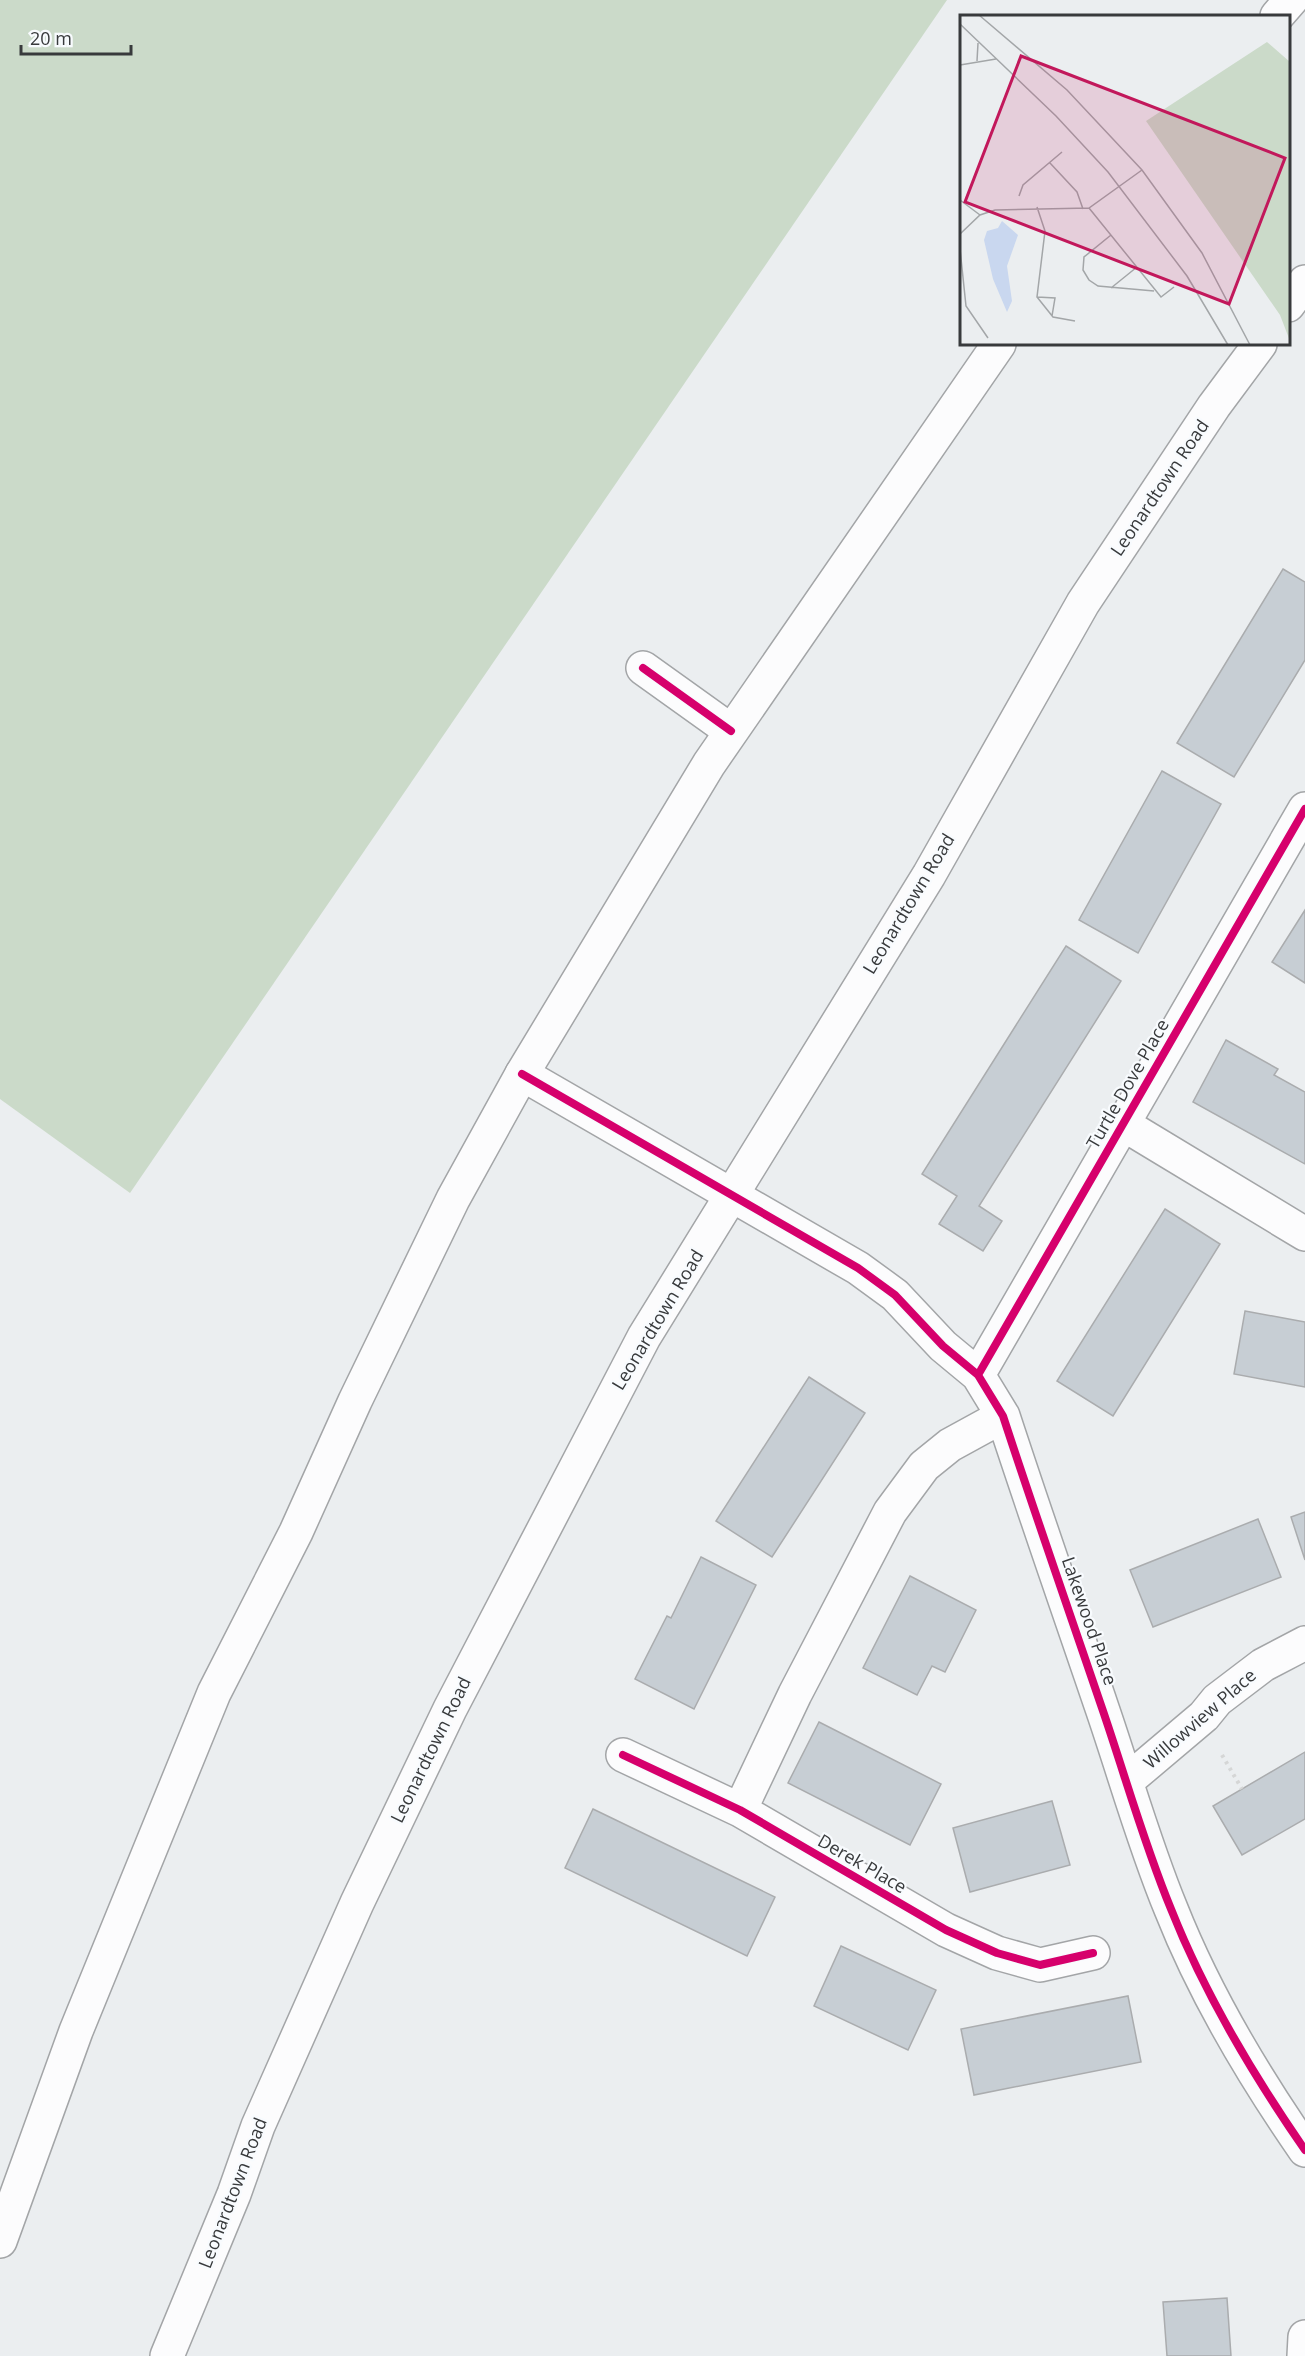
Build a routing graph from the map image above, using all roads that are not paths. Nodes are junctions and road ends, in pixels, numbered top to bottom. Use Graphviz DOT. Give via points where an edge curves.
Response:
graph roads {
  1 [pos="1291,0"];
  2 [pos="1278,15"];
  3 [pos="1305,282"];
  4 [pos="1290,302"];
  5 [pos="998,345"];
  6 [pos="1259,345"];
  7 [pos="643,668"];
  8 [pos="731,731"];
  9 [pos="1301,824"];
  10 [pos="522,1074"];
  11 [pos="1123,1124"];
  12 [pos="732,1197"];
  13 [pos="1305,1234"];
  14 [pos="978,1375"];
  15 [pos="1003,1416"];
  16 [pos="1305,1643"];
  17 [pos="623,1755"];
  18 [pos="1127,1781"];
  19 [pos="740,1810"];
  20 [pos="1093,1953"];
  21 [pos="1305,2150"];
  22 [pos="0,2241"];
  23 [pos="1305,2337"];
  24 [pos="167,2356"];
  25 [pos="1304,2356"];
  1 -- 2 [label="main road"];
  3 -- 4 [label="main road"];
  5 -- 8 [label="main road"];
  6 -- 12 [label="main road, Leonardtown Road" via="1083,603 929,875"];
  7 -- 8 [label="main road"];
  8 -- 10 [label="main road"];
  9 -- 11 [label="main road, Turtle Dove Place"];
  10 -- 12 [label="main road, Lakewood Place"];
  10 -- 22 [label="main road" via="453,1199 296,1532 214,1693 76,2031"];
  11 -- 13 [label="main road"];
  11 -- 14 [label="main road, Turtle Dove Place"];
  12 -- 14 [label="main road, Lakewood Place" via="820,1244 895,1295 943,1346"];
  12 -- 24 [label="main road, Leonardtown Road" via="644,1337 450,1708 357,1903 258,2127"];
  14 -- 15 [label="main road, Lakewood Place"];
  15 -- 18 [label="main road, Lakewood Place"];
  15 -- 19 [label="main road" via="950,1444 924,1466 890,1512 795,1694"];
  16 -- 18 [label="main road, Willowview Place" via="1263,1665"];
  17 -- 19 [label="main road, Derek Place"];
  18 -- 21 [label="main road, Lakewood Place" via="1149,1853 1187,1948 1244,2057"];
  19 -- 20 [label="main road, Derek Place" via="946,1930 997,1953 1040,1965"];
  23 -- 25 [label="main road"];
}
